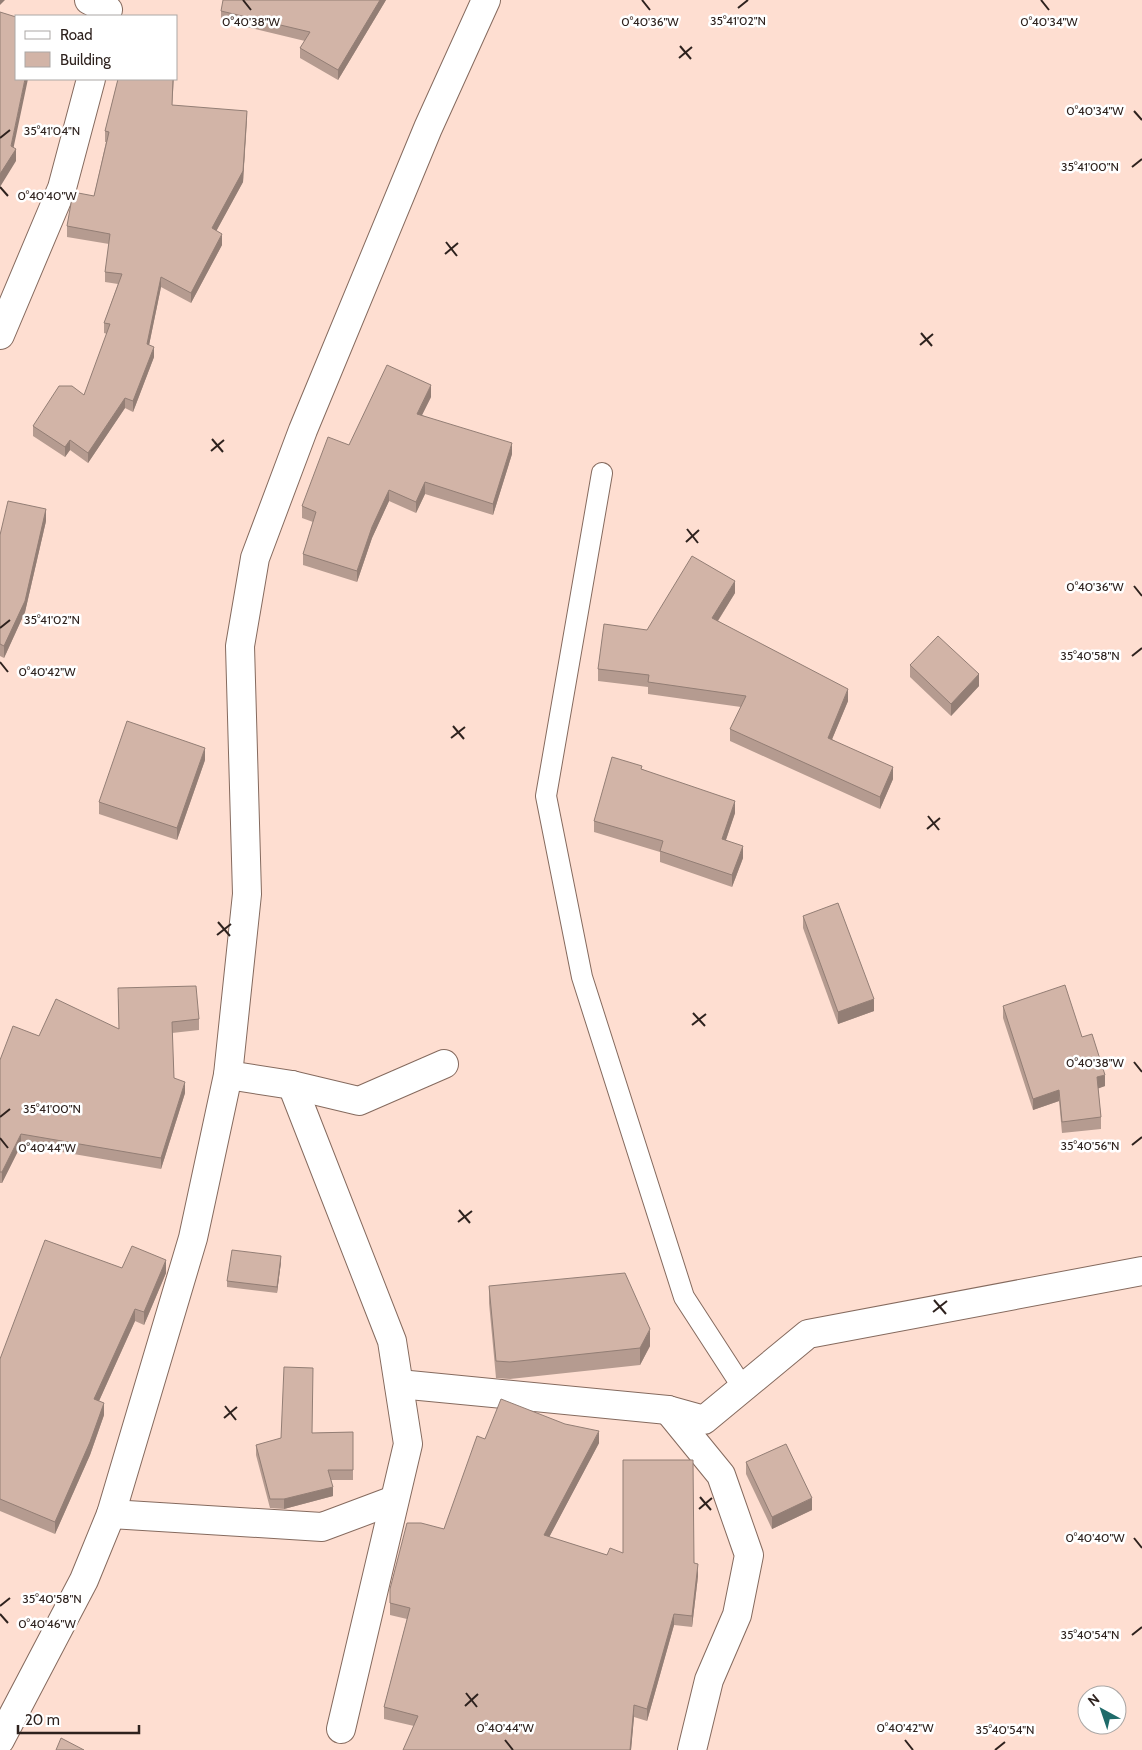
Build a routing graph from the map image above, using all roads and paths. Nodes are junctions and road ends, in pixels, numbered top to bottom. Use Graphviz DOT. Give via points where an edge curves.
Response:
graph roads {
  1 [pos="486,0"];
  2 [pos="91,80"];
  3 [pos="0,335"];
  4 [pos="602,473"];
  5 [pos="444,1064"];
  6 [pos="228,1075"];
  7 [pos="292,1084"];
  8 [pos="1142,1271"];
  9 [pos="398,1384"];
  10 [pos="743,1388"];
  11 [pos="668,1410"];
  12 [pos="394,1500"];
  13 [pos="111,1514"];
  14 [pos="7,1709"];
  15 [pos="341,1729"];
  16 [pos="0,1740"];
  17 [pos="692,1750"];
  1 -- 6 [label="street" via="428,128 303,430 255,558 240,646 247,894"];
  2 -- 3 [label="street" via="62,188"];
  4 -- 10 [label="lane" via="546,796 582,977 684,1297"];
  5 -- 7 [label="street" via="359,1101"];
  6 -- 7 [label="street"];
  6 -- 13 [label="street" via="193,1238"];
  7 -- 9 [label="street" via="392,1341"];
  8 -- 10 [label="street" via="808,1334"];
  9 -- 11 [label="street"];
  9 -- 12 [label="street" via="408,1444"];
  10 -- 11 [label="street" via="704,1420"];
  11 -- 17 [label="street" via="720,1474 748,1555 737,1615 709,1680"];
  12 -- 13 [label="street" via="322,1527"];
  12 -- 15 [label="street"];
  13 -- 14 [label="street" via="84,1580"];
  14 -- 16 [label="street"];
}
